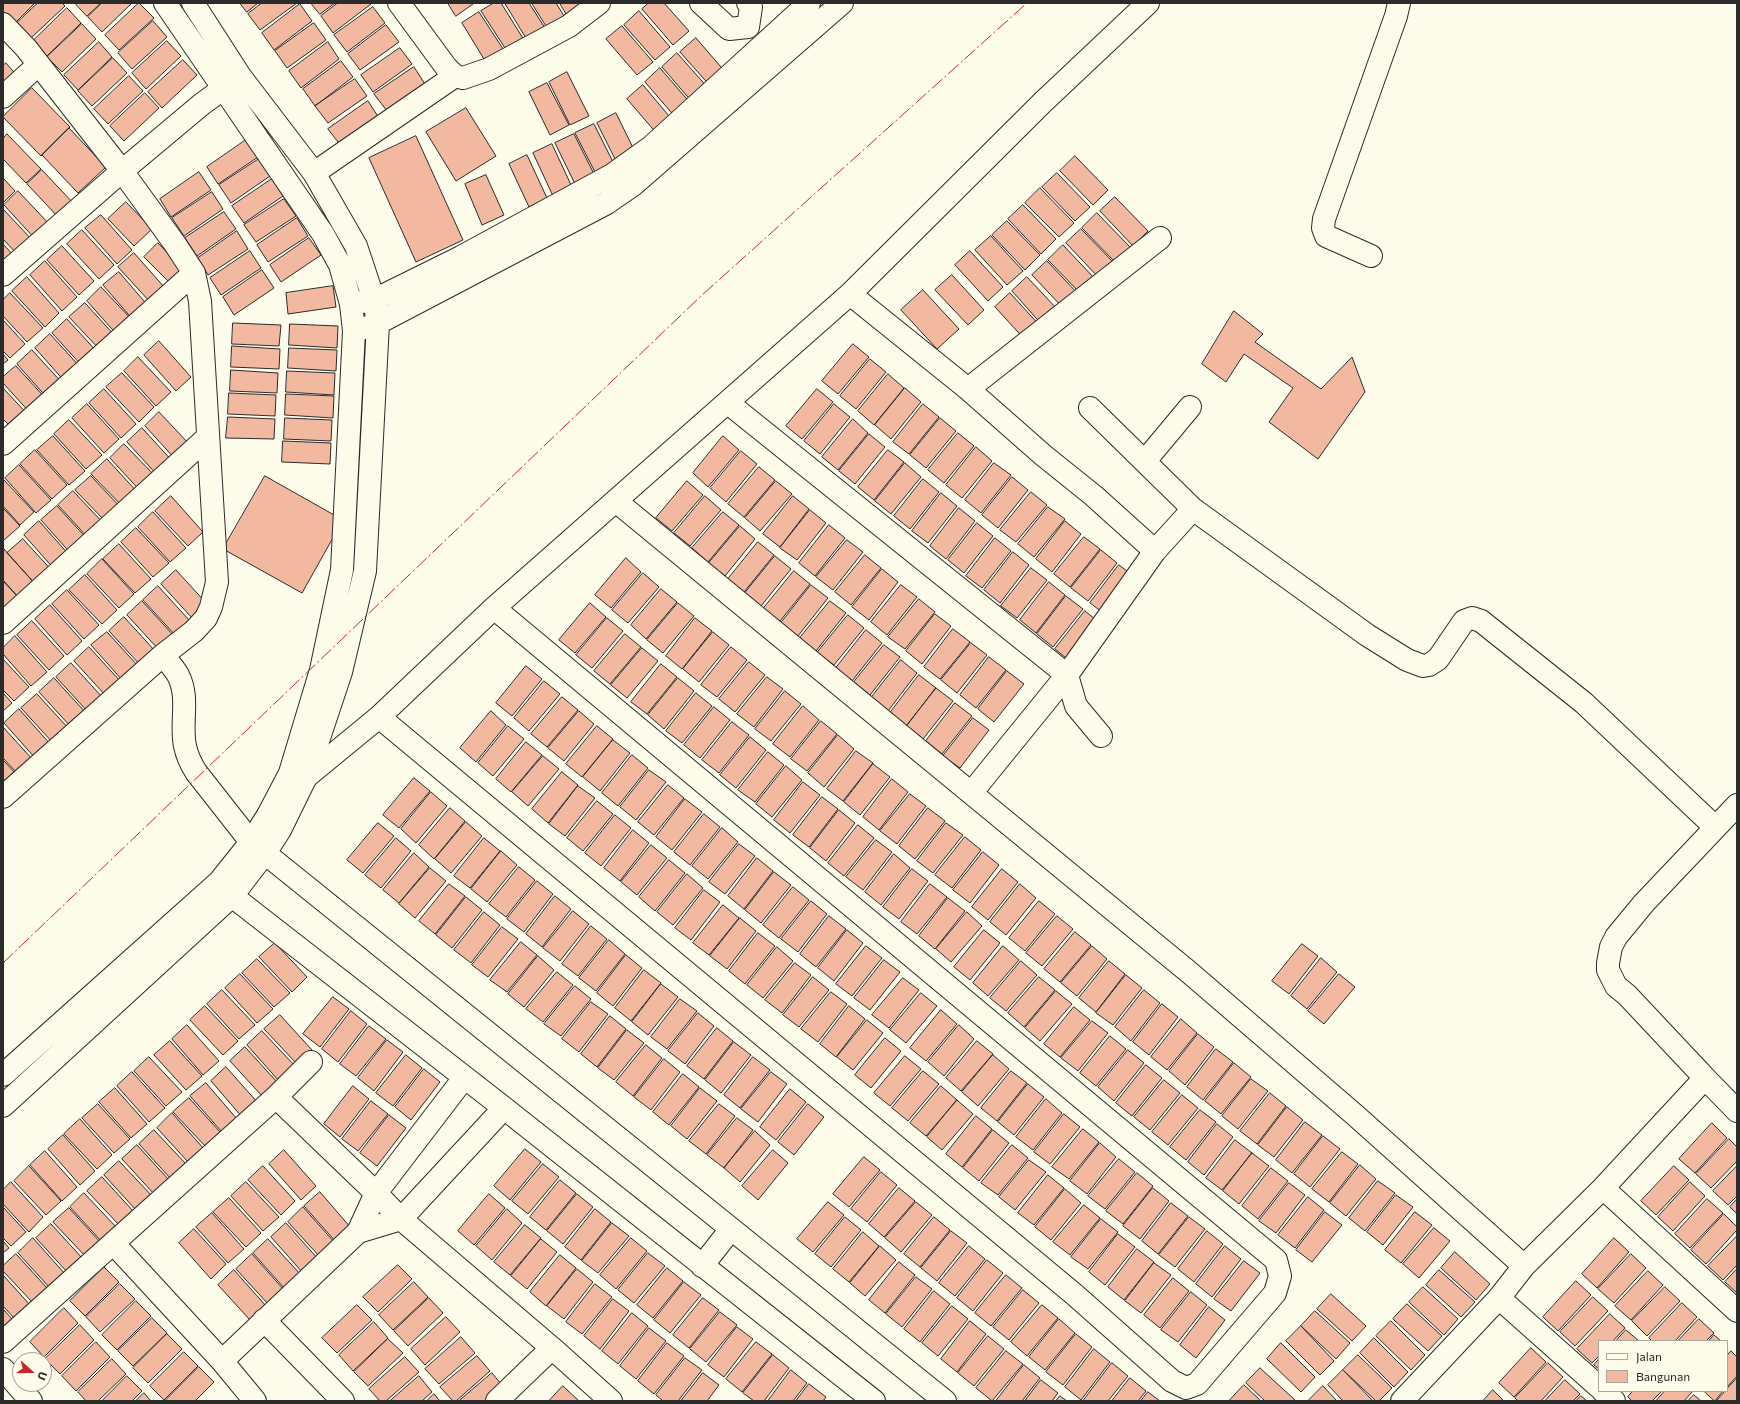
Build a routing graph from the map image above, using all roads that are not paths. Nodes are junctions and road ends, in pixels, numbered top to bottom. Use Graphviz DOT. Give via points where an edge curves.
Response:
graph roads {
  1 [pos="165,3"];
  2 [pos="192,3"];
  3 [pos="399,3"];
  4 [pos="599,3"];
  5 [pos="701,3"];
  6 [pos="748,3"];
  7 [pos="809,3"];
  8 [pos="842,3"];
  9 [pos="1148,3"];
  10 [pos="1399,3"];
  11 [pos="3,24"];
  12 [pos="748,27"];
  13 [pos="770,53"];
  14 [pos="38,65"];
  15 [pos="454,76"];
  16 [pos="232,82"];
  17 [pos="3,97"];
  18 [pos="122,171"];
  19 [pos="314,173"];
  20 [pos="1160,238"];
  21 [pos="1371,256"];
  22 [pos="466,266"];
  23 [pos="194,273"];
  24 [pos="3,275"];
  25 [pos="850,294"];
  26 [pos="374,300"];
  27 [pos="351,304"];
  28 [pos="378,323"];
  29 [pos="354,332"];
  30 [pos="968,389"];
  31 [pos="728,402"];
  32 [pos="1190,407"];
  33 [pos="1090,408"];
  34 [pos="208,437"];
  35 [pos="3,444"];
  36 [pos="1145,461"];
  37 [pos="616,502"];
  38 [pos="1193,509"];
  39 [pos="1155,551"];
  40 [pos="494,608"];
  41 [pos="4,619"];
  42 [pos="163,655"];
  43 [pos="1067,675"];
  44 [pos="379,717"];
  45 [pos="1101,736"];
  46 [pos="298,775"];
  47 [pos="972,792"];
  48 [pos="3,797"];
  49 [pos="1737,805"];
  50 [pos="1715,827"];
  51 [pos="258,847"];
  52 [pos="225,889"];
  53 [pos="311,1062"];
  54 [pos="3,1076"];
  55 [pos="464,1078"];
  56 [pos="1704,1078"];
  57 [pos="276,1097"];
  58 [pos="3,1106"];
  59 [pos="504,1108"];
  60 [pos="1737,1111"];
  61 [pos="1602,1188"];
  62 [pos="376,1193"];
  63 [pos="401,1219"];
  64 [pos="731,1229"];
  65 [pos="358,1232"];
  66 [pos="113,1243"];
  67 [pos="702,1266"];
  68 [pos="1524,1266"];
  69 [pos="1499,1298"];
  70 [pos="1737,1311"];
  71 [pos="264,1320"];
  72 [pos="3,1342"];
  73 [pos="552,1348"];
  74 [pos="222,1361"];
  75 [pos="3,1370"];
  76 [pos="1598,1386"];
  77 [pos="1604,1392"];
  78 [pos="31,1401"];
  79 [pos="255,1401"];
  80 [pos="343,1401"];
  81 [pos="497,1401"];
  82 [pos="611,1401"];
  83 [pos="874,1401"];
  84 [pos="945,1401"];
  85 [pos="1402,1401"];
  86 [pos="1614,1401"];
  1 -- 16 [label="street"];
  2 -- 16 [label="street"];
  3 -- 15 [label="street"];
  4 -- 15 [label="street" via="569,26 489,69 463,78"];
  5 -- 12 [label="street" via="729,29"];
  6 -- 12 [label="street" via="751,7"];
  7 -- 13 [label="street"];
  8 -- 13 [label="street"];
  9 -- 25 [label="street" via="1043,102"];
  10 -- 21 [label="street" via="1323,228 1326,236"];
  11 -- 14 [label="street"];
  12 -- 13 [label="street"];
  13 -- 22 [label="street" via="633,185 607,203"];
  14 -- 17 [label="street"];
  14 -- 18 [label="street"];
  15 -- 19 [label="street"];
  16 -- 18 [label="street"];
  16 -- 19 [label="street"];
  16 -- 27 [label="street" via="340,265"];
  18 -- 23 [label="street"];
  18 -- 24 [label="street"];
  19 -- 26 [label="street" via="356,246"];
  20 -- 30 [label="street"];
  22 -- 26 [label="street"];
  22 -- 28 [label="street"];
  23 -- 34 [label="street" via="200,300"];
  23 -- 35 [label="street"];
  25 -- 30 [label="street"];
  25 -- 31 [label="street"];
  26 -- 27 [label="street"];
  26 -- 28 [label="street"];
  27 -- 29 [label="street"];
  28 -- 29 [label="street"];
  28 -- 46 [label="street" via="365,571 341,672"];
  29 -- 46 [label="street" via="342,570"];
  30 -- 39 [label="street"];
  31 -- 37 [label="street"];
  31 -- 43 [label="street"];
  32 -- 36 [label="street"];
  33 -- 36 [label="street"];
  34 -- 41 [label="street"];
  34 -- 42 [label="street" via="216,558 215,594 206,618"];
  36 -- 38 [label="street"];
  37 -- 40 [label="street"];
  37 -- 47 [label="street"];
  38 -- 39 [label="street"];
  38 -- 50 [label="street" via="1366,635 1416,664 1429,665 1438,659 1464,621 1472,618 1481,621 1584,703"];
  39 -- 43 [label="street"];
  40 -- 44 [label="street"];
  40 -- 44 [label="street" via="1276,1260 1280,1276 1275,1293 1197,1384 1186,1388 1172,1381 1075,1296"];
  42 -- 48 [label="street"];
  42 -- 51 [label="street" via="178,676 182,689 185,745 189,759 196,772"];
  43 -- 45 [label="street" via="1076,706"];
  43 -- 47 [label="street"];
  44 -- 46 [label="street"];
  46 -- 51 [label="street" via="268,816"];
  47 -- 68 [label="street" via="1254,1027"];
  49 -- 50 [label="street"];
  50 -- 56 [label="street" via="1622,930 1611,947 1608,963 1608,970 1616,986 1628,995"];
  51 -- 52 [label="street"];
  51 -- 64 [label="street"];
  52 -- 54 [label="street"];
  52 -- 55 [label="street"];
  52 -- 58 [label="street"];
  53 -- 57 [label="street"];
  55 -- 59 [label="street"];
  55 -- 62 [label="street"];
  56 -- 60 [label="street"];
  56 -- 61 [label="street"];
  57 -- 62 [label="street"];
  57 -- 66 [label="street"];
  59 -- 63 [label="street"];
  59 -- 67 [label="street"];
  61 -- 68 [label="street"];
  61 -- 70 [label="street"];
  62 -- 63 [label="street"];
  62 -- 65 [label="street"];
  63 -- 65 [label="street"];
  63 -- 73 [label="street"];
  64 -- 67 [label="street"];
  64 -- 84 [label="street"];
  65 -- 71 [label="street"];
  66 -- 72 [label="street"];
  66 -- 74 [label="street"];
  67 -- 83 [label="street"];
  68 -- 69 [label="street"];
  69 -- 76 [label="street"];
  69 -- 85 [label="street"];
  71 -- 74 [label="street"];
  71 -- 80 [label="street"];
  73 -- 81 [label="street"];
  73 -- 82 [label="street"];
  74 -- 79 [label="street"];
  75 -- 78 [label="street"];
  77 -- 86 [label="street"];
}
